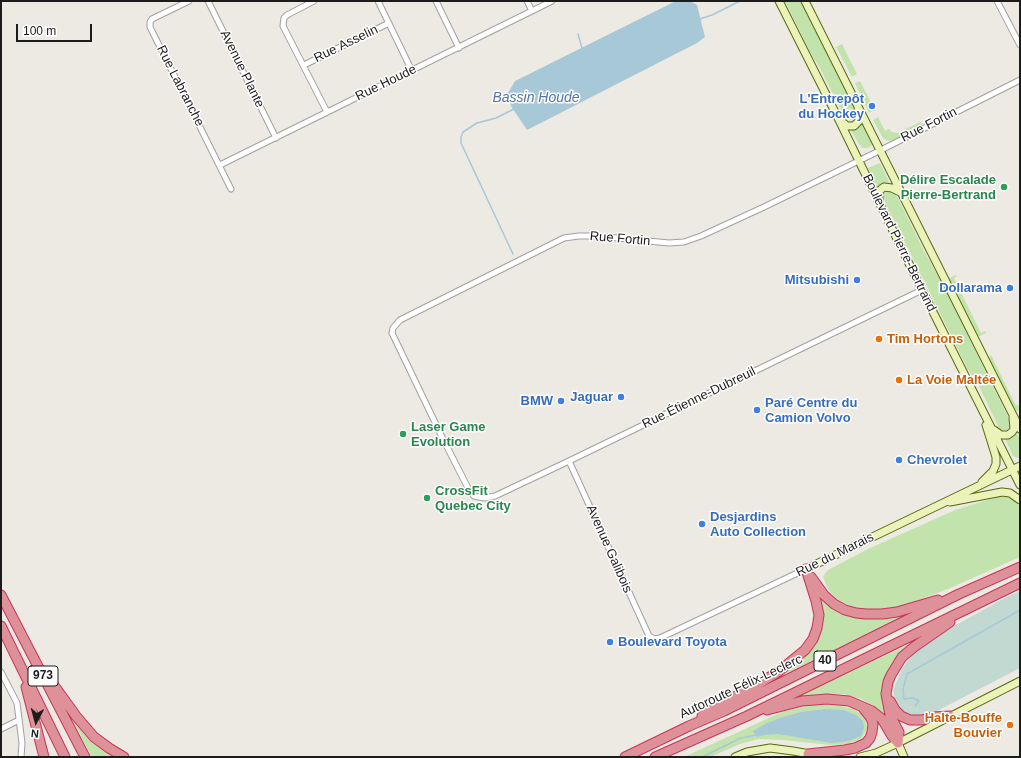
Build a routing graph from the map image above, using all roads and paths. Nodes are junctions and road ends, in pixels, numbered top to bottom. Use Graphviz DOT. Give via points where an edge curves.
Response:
graph roads {
  1 [pos="190,1"];
  2 [pos="208,1"];
  3 [pos="314,1"];
  4 [pos="378,1"];
  5 [pos="436,1"];
  6 [pos="527,1"];
  7 [pos="552,1"];
  8 [pos="779,1"];
  9 [pos="805,1"];
  10 [pos="997,1"];
  11 [pos="532,11"];
  12 [pos="389,23"];
  13 [pos="1020,45"];
  14 [pos="459,48"];
  15 [pos="304,65"];
  16 [pos="412,70"];
  17 [pos="1020,80"];
  18 [pos="858,107"];
  19 [pos="327,112"];
  20 [pos="838,118"];
  21 [pos="276,138"];
  22 [pos="881,150"];
  23 [pos="858,160"];
  24 [pos="220,165"];
  25 [pos="232,189"];
  26 [pos="902,193"];
  27 [pos="880,203"];
  28 [pos="922,290"];
  29 [pos="977,398"];
  30 [pos="1013,416"];
  31 [pos="992,428"];
  32 [pos="1020,429"];
  33 [pos="570,461"];
  34 [pos="1020,466"];
  35 [pos="1012,469"];
  36 [pos="1020,485"];
  37 [pos="979,486"];
  38 [pos="474,496"];
  39 [pos="1020,500"];
  40 [pos="940,504"];
  41 [pos="1020,567"];
  42 [pos="806,569"];
  43 [pos="1020,583"];
  44 [pos="959,594"];
  45 [pos="1,595"];
  46 [pos="986,599"];
  47 [pos="1,626"];
  48 [pos="649,636"];
  49 [pos="27,647"];
  50 [pos="22,668"];
  51 [pos="1,672"];
  52 [pos="1020,680"];
  53 [pos="886,694"];
  54 [pos="861,706"];
  55 [pos="747,716"];
  56 [pos="950,716"];
  57 [pos="19,720"];
  58 [pos="689,726"];
  59 [pos="1,729"];
  60 [pos="898,743"];
  61 [pos="808,754"];
  62 [pos="21,757"];
  63 [pos="44,757"];
  64 [pos="66,757"];
  65 [pos="86,757"];
  66 [pos="124,757"];
  67 [pos="625,757"];
  68 [pos="655,757"];
  69 [pos="735,757"];
  70 [pos="827,757"];
  71 [pos="860,757"];
  72 [pos="904,757"];
  1 -- 24 [label="street, Rue Labranche" via="152,19 150,27"];
  2 -- 21 [label="street, Avenue Plante"];
  3 -- 15 [label="street" via="287,15 283,22"];
  4 -- 12 [label="street"];
  5 -- 14 [label="street"];
  6 -- 11 [label="street"];
  7 -- 11 [label="street, Rue Houde"];
  8 -- 20 [label="main road, Boulevard Pierre-Bertrand"];
  9 -- 18 [label="main road, Boulevard Pierre-Bertrand"];
  10 -- 13 [label="street"];
  11 -- 14 [label="street, Rue Houde"];
  12 -- 15 [label="street, Rue Asselin"];
  12 -- 16 [label="street"];
  14 -- 16 [label="street, Rue Houde"];
  15 -- 19 [label="street"];
  16 -- 19 [label="street, Rue Houde"];
  17 -- 22 [label="street, Rue Fortin"];
  18 -- 20 [label="main road" via="858,121 855,126 847,126"];
  18 -- 22 [label="main road, Boulevard Pierre-Bertrand"];
  19 -- 21 [label="street, Rue Houde"];
  20 -- 23 [label="main road, Boulevard Pierre-Bertrand"];
  21 -- 24 [label="street, Rue Houde"];
  22 -- 23 [label="street, Rue Fortin"];
  22 -- 26 [label="main road, Boulevard Pierre-Bertrand"];
  23 -- 27 [label="main road, Boulevard Pierre-Bertrand"];
  23 -- 38 [label="street, Rue Fortin" via="764,207 684,242 669,244 596,236 564,238 400,320 392,333 443,439"];
  24 -- 25 [label="street, Rue Labranche"];
  26 -- 27 [label="main road" via="890,187 884,188 879,191"];
  26 -- 30 [label="main road, Boulevard Pierre-Bertrand"];
  27 -- 28 [label="main road, Boulevard Pierre-Bertrand"];
  28 -- 29 [label="main road, Boulevard Pierre-Bertrand"];
  28 -- 33 [label="street, Rue Étienne-Dubreuil"];
  29 -- 31 [label="main road, Boulevard Pierre-Bertrand"];
  29 -- 37 [label="main road" via="996,457 993,471"];
  30 -- 31 [label="main road" via="1014,427 1010,434 1001,435"];
  30 -- 32 [label="main road, Boulevard Pierre-Bertrand"];
  31 -- 35 [label="main road, Boulevard Pierre-Bertrand"];
  33 -- 38 [label="street, Rue Étienne-Dubreuil" via="495,496"];
  33 -- 48 [label="street, Avenue Galibois"];
  34 -- 35 [label="main road, Rue du Marais"];
  35 -- 36 [label="main road, Boulevard Pierre-Bertrand"];
  35 -- 37 [label="main road, Rue du Marais"];
  37 -- 40 [label="main road, Rue du Marais"];
  39 -- 40 [label="main road" via="1010,493 1002,492"];
  40 -- 42 [label="main road, Rue du Marais"];
  41 -- 44 [label="highway, Autoroute Félix-Leclerc / 40"];
  42 -- 44 [label="highway" via="824,596 834,604 856,613 897,612"];
  42 -- 48 [label="street, Rue du Marais" via="660,638 654,639"];
  42 -- 58 [label="highway" via="819,615 813,639 805,650 778,672 716,706"];
  43 -- 46 [label="highway, Autoroute Félix-Leclerc / 40"];
  44 -- 58 [label="highway, Autoroute Félix-Leclerc / 40"];
  45 -- 49 [label="highway, 973"];
  46 -- 53 [label="highway" via="902,657 891,675"];
  46 -- 55 [label="highway, Autoroute Félix-Leclerc / 40"];
  47 -- 50 [label="highway, 973"];
  49 -- 65 [label="highway, 973"];
  49 -- 66 [label="highway" via="84,726 94,737"];
  50 -- 63 [label="highway"];
  50 -- 64 [label="highway, 973"];
  51 -- 57 [label="street" via="17,703"];
  52 -- 56 [label="main road"];
  53 -- 56 [label="highway" via="895,710 906,719 922,720"];
  53 -- 60 [label="highway" via="890,715 899,732"];
  54 -- 55 [label="highway" via="849,701 802,700"];
  54 -- 60 [label="highway" via="882,719"];
  54 -- 61 [label="highway" via="873,724 870,738 866,742 855,748"];
  55 -- 68 [label="highway, Autoroute Félix-Leclerc / 40"];
  56 -- 60 [label="main road"];
  57 -- 59 [label="street"];
  57 -- 62 [label="street"];
  58 -- 67 [label="highway, Autoroute Félix-Leclerc / 40"];
  60 -- 71 [label="main road"];
  60 -- 72 [label="main road"];
  61 -- 69 [label="main road" via="770,748"];
  61 -- 70 [label="main road"];
}
